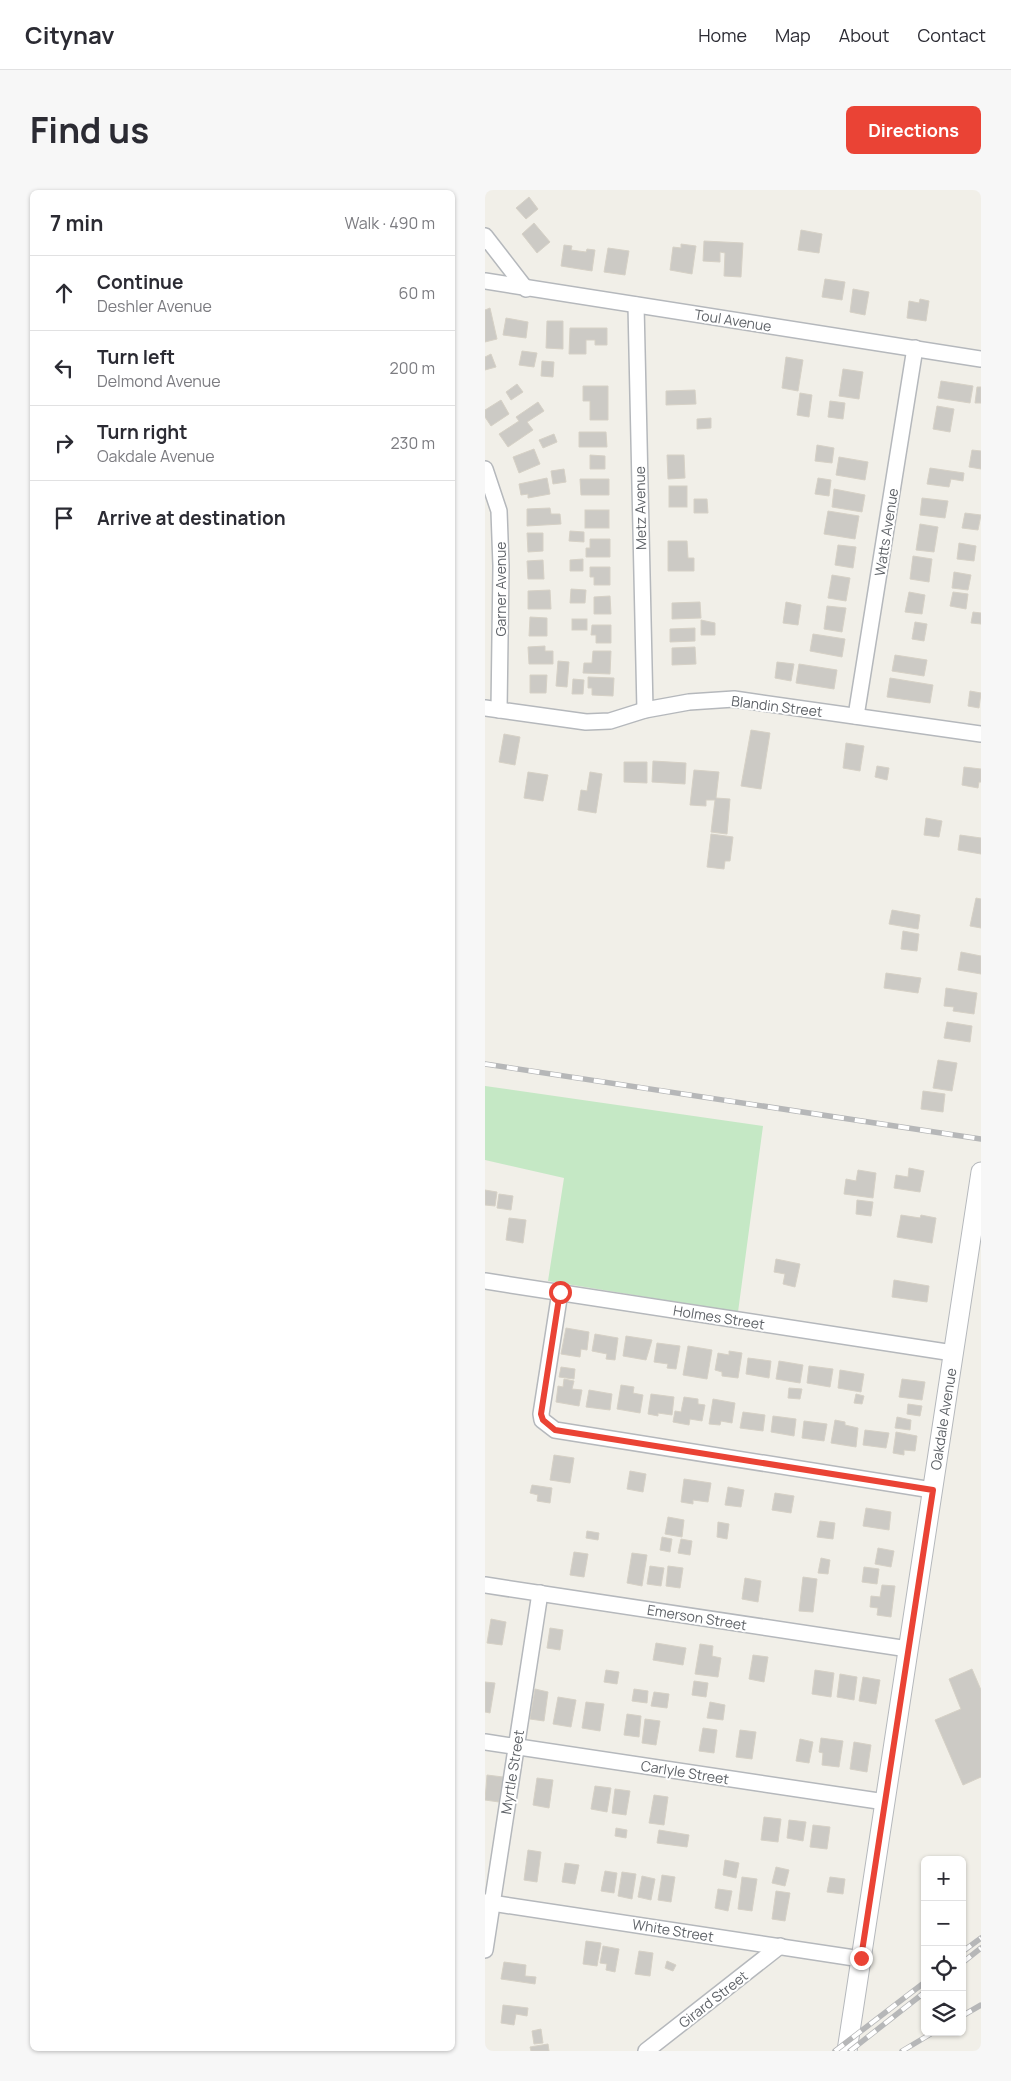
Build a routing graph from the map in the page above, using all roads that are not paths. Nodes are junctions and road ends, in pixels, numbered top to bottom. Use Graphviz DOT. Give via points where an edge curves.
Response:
graph roads {
  1 [pos="485,236"];
  2 [pos="485,281"];
  3 [pos="526,289"];
  4 [pos="636,305"];
  5 [pos="915,348"];
  6 [pos="981,359"];
  7 [pos="485,469"];
  8 [pos="492,709"];
  9 [pos="645,710"];
  10 [pos="856,716"];
  11 [pos="981,734"];
  12 [pos="981,1172"];
  13 [pos="485,1281"];
  14 [pos="560,1292"];
  15 [pos="953,1353"];
  16 [pos="933,1490"];
  17 [pos="485,1585"];
  18 [pos="540,1593"];
  19 [pos="908,1649"];
  20 [pos="485,1742"];
  21 [pos="516,1746"];
  22 [pos="885,1802"];
  23 [pos="489,1902"];
  24 [pos="780,1946"];
  25 [pos="485,1950"];
  26 [pos="861,1958"];
  27 [pos="646,2051"];
  28 [pos="847,2051"];
  1 -- 3 [label="street"];
  2 -- 3 [label="street, Toul Avenue"];
  3 -- 4 [label="street, Toul Avenue"];
  4 -- 5 [label="street, Toul Avenue"];
  4 -- 9 [label="street, Metz Avenue"];
  5 -- 6 [label="street, Toul Avenue"];
  5 -- 10 [label="street, Watts Avenue"];
  7 -- 8 [label="street, Garner Avenue" via="499,511 501,566"];
  8 -- 9 [label="street, Blandin Street" via="586,722 610,721"];
  9 -- 10 [label="street, Blandin Street" via="689,702 734,699"];
  10 -- 11 [label="street, Blandin Street"];
  12 -- 15 [label="street, Oakdale Avenue"];
  13 -- 14 [label="street, Holmes Street"];
  14 -- 15 [label="street, Holmes Street"];
  14 -- 16 [label="street" via="541,1414 555,1430"];
  15 -- 16 [label="street, Oakdale Avenue"];
  16 -- 19 [label="street, Oakdale Avenue"];
  17 -- 18 [label="street, Emerson Street"];
  18 -- 19 [label="street, Emerson Street"];
  18 -- 21 [label="street, Myrtle Street"];
  19 -- 22 [label="street, Oakdale Avenue"];
  20 -- 21 [label="street, Carlyle Street"];
  21 -- 22 [label="street, Carlyle Street"];
  21 -- 23 [label="street, Myrtle Street"];
  22 -- 26 [label="street, Oakdale Avenue"];
  23 -- 24 [label="street, White Street"];
  23 -- 25 [label="street, Myrtle Street"];
  24 -- 26 [label="street, White Street"];
  24 -- 27 [label="street, Girard Street"];
  26 -- 28 [label="street, Oakdale Avenue"];
}
